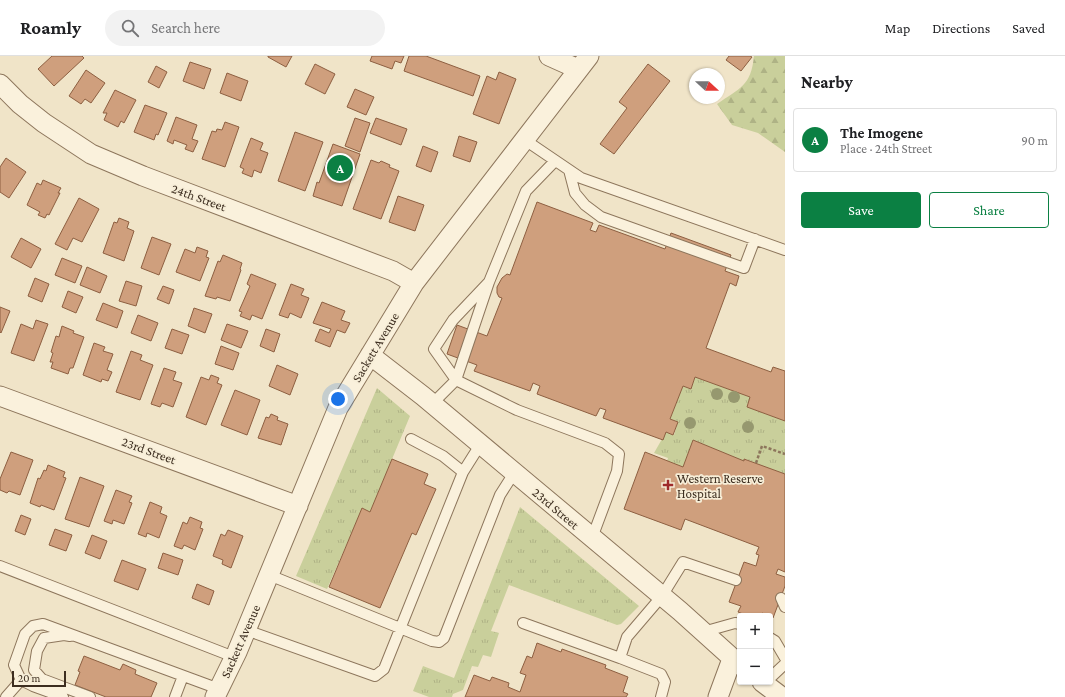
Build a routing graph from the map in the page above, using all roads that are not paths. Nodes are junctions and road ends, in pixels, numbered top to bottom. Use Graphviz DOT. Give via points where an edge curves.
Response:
graph roads {
  1 [pos="549,56"];
  2 [pos="584,63"];
  3 [pos="0,84"];
  4 [pos="525,140"];
  5 [pos="556,161"];
  6 [pos="569,170"];
  7 [pos="755,239"];
  8 [pos="785,250"];
  9 [pos="489,282"];
  10 [pos="414,283"];
  11 [pos="370,355"];
  12 [pos="456,380"];
  13 [pos="0,396"];
  14 [pos="432,404"];
  15 [pos="411,439"];
  16 [pos="480,445"];
  17 [pos="463,472"];
  18 [pos="514,474"];
  19 [pos="298,506"];
  20 [pos="592,538"];
  21 [pos="0,566"];
  22 [pos="269,575"];
  23 [pos="736,580"];
  24 [pos="662,596"];
  25 [pos="524,623"];
  26 [pos="737,623"];
  27 [pos="400,628"];
  28 [pos="246,630"];
  29 [pos="703,632"];
  30 [pos="80,638"];
  31 [pos="773,640"];
  32 [pos="234,657"];
  33 [pos="620,658"];
  34 [pos="785,658"];
  35 [pos="736,662"];
  36 [pos="785,664"];
  37 [pos="773,675"];
  38 [pos="183,676"];
  39 [pos="21,680"];
  40 [pos="770,685"];
  41 [pos="217,693"];
  42 [pos="6,697"];
  43 [pos="62,697"];
  44 [pos="90,697"];
  45 [pos="175,697"];
  46 [pos="661,697"];
  47 [pos="718,697"];
  48 [pos="782,697"];
  1 -- 2 [label="street"];
  2 -- 4 [label="street, Sackett Avenue"];
  3 -- 10 [label="street, 24th Street" via="20,104 91,154 387,268"];
  4 -- 5 [label="lane"];
  4 -- 10 [label="street, Sackett Avenue"];
  5 -- 6 [label="lane"];
  5 -- 9 [label="lane" via="526,191"];
  6 -- 7 [label="lane" via="581,178"];
  6 -- 7 [label="lane" via="575,193 585,205 601,217 744,268"];
  7 -- 8 [label="lane"];
  9 -- 12 [label="lane"];
  9 -- 12 [label="lane" via="453,320 434,349"];
  10 -- 11 [label="street, Sackett Avenue"];
  11 -- 14 [label="street, 23rd Street"];
  11 -- 19 [label="street, Sackett Avenue" via="338,408"];
  12 -- 14 [label="lane"];
  12 -- 20 [label="lane" via="517,410 605,443 619,454 617,471"];
  13 -- 19 [label="street, 23rd Street"];
  14 -- 16 [label="street, 23rd Street"];
  15 -- 17 [label="lane" via="444,456"];
  16 -- 17 [label="lane"];
  16 -- 18 [label="street, 23rd Street"];
  17 -- 27 [label="lane"];
  18 -- 20 [label="street, 23rd Street"];
  18 -- 27 [label="lane" via="500,495 444,638 439,642 432,641"];
  19 -- 22 [label="street, Sackett Avenue"];
  20 -- 24 [label="street, 23rd Street"];
  21 -- 32 [label="lane"];
  22 -- 27 [label="lane"];
  22 -- 28 [label="street, Sackett Avenue"];
  23 -- 24 [label="lane" via="684,562"];
  24 -- 29 [label="street, 23rd Street"];
  24 -- 33 [label="lane" via="627,637"];
  25 -- 33 [label="lane"];
  26 -- 29 [label="lane"];
  27 -- 28 [label="lane" via="384,669 375,676"];
  28 -- 32 [label="street, Sackett Avenue"];
  29 -- 35 [label="street, 23rd Street"];
  30 -- 38 [label="lane"];
  30 -- 39 [label="lane" via="43,624 33,626 25,634 14,665"];
  30 -- 44 [label="lane" via="64,635 44,638 34,670 42,679"];
  31 -- 34 [label="lane"];
  32 -- 41 [label="street, Sackett Avenue"];
  33 -- 46 [label="lane" via="661,674 665,682"];
  35 -- 47 [label="street"];
  36 -- 37 [label="lane"];
  38 -- 41 [label="lane"];
  38 -- 45 [label="lane"];
  39 -- 42 [label="lane"];
  39 -- 43 [label="lane"];
  40 -- 48 [label="street"];
}
